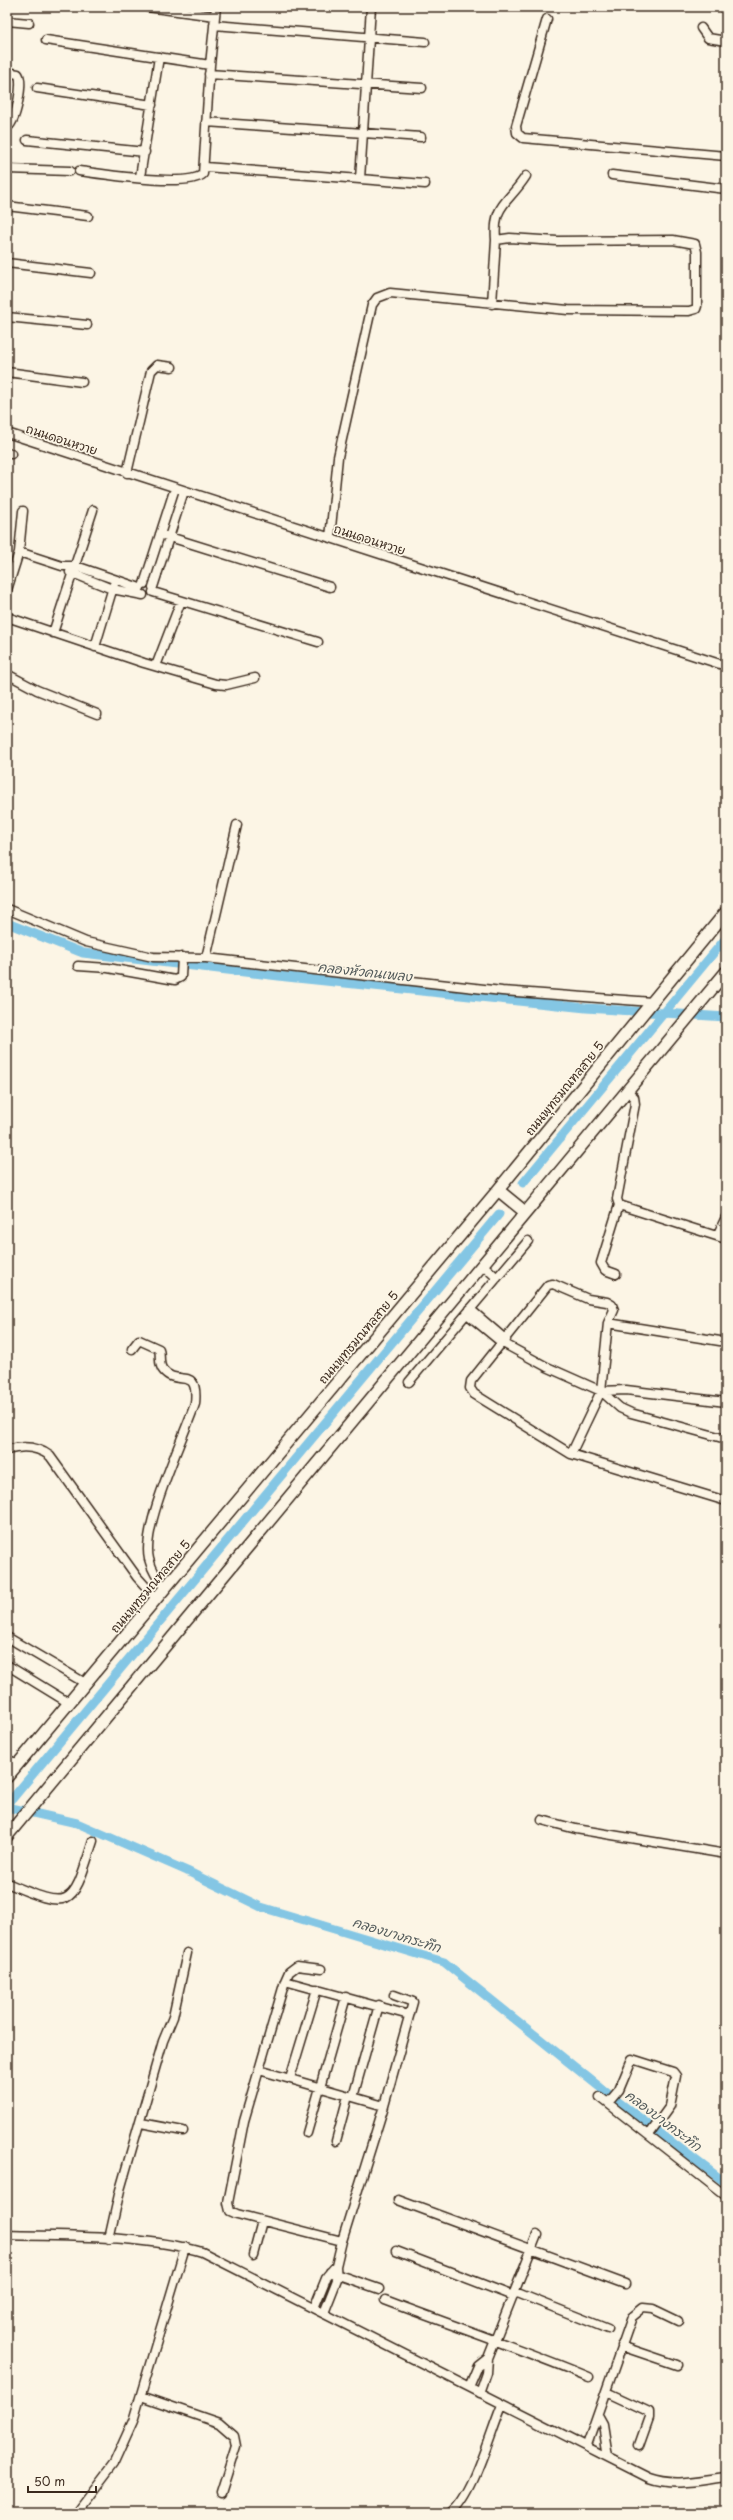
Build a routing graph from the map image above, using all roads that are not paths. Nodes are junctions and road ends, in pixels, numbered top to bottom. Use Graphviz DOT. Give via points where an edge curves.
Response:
graph roads {
  1 [pos="147,7"];
  2 [pos="216,7"];
  3 [pos="371,7"];
  4 [pos="215,16"];
  5 [pos="547,19"];
  6 [pos="7,21"];
  7 [pos="29,23"];
  8 [pos="214,25"];
  9 [pos="701,28"];
  10 [pos="370,38"];
  11 [pos="46,40"];
  12 [pos="726,41"];
  13 [pos="425,42"];
  14 [pos="159,57"];
  15 [pos="210,64"];
  16 [pos="7,72"];
  17 [pos="210,74"];
  18 [pos="366,86"];
  19 [pos="37,88"];
  20 [pos="422,88"];
  21 [pos="152,105"];
  22 [pos="206,122"];
  23 [pos="7,127"];
  24 [pos="364,132"];
  25 [pos="421,137"];
  26 [pos="27,140"];
  27 [pos="145,152"];
  28 [pos="726,156"];
  29 [pos="204,167"];
  30 [pos="7,169"];
  31 [pos="612,175"];
  32 [pos="526,176"];
  33 [pos="140,177"];
  34 [pos="360,179"];
  35 [pos="425,184"];
  36 [pos="726,189"];
  37 [pos="7,206"];
  38 [pos="88,216"];
  39 [pos="496,240"];
  40 [pos="7,263"];
  41 [pos="91,273"];
  42 [pos="492,304"];
  43 [pos="7,317"];
  44 [pos="86,325"];
  45 [pos="172,367"];
  46 [pos="7,372"];
  47 [pos="82,382"];
  48 [pos="7,433"];
  49 [pos="127,473"];
  50 [pos="175,488"];
  51 [pos="184,491"];
  52 [pos="93,510"];
  53 [pos="23,511"];
  54 [pos="160,534"];
  55 [pos="169,537"];
  56 [pos="330,538"];
  57 [pos="19,552"];
  58 [pos="62,566"];
  59 [pos="76,566"];
  60 [pos="73,575"];
  61 [pos="115,580"];
  62 [pos="330,587"];
  63 [pos="112,589"];
  64 [pos="143,589"];
  65 [pos="7,590"];
  66 [pos="153,590"];
  67 [pos="181,601"];
  68 [pos="7,617"];
  69 [pos="54,634"];
  70 [pos="318,642"];
  71 [pos="95,647"];
  72 [pos="156,666"];
  73 [pos="726,666"];
  74 [pos="7,674"];
  75 [pos="255,678"];
  76 [pos="97,714"];
  77 [pos="238,825"];
  78 [pos="7,910"];
  79 [pos="726,912"];
  80 [pos="206,958"];
  81 [pos="182,960"];
  82 [pos="78,966"];
  83 [pos="726,972"];
  84 [pos="652,1002"];
  85 [pos="628,1092"];
  86 [pos="498,1190"];
  87 [pos="619,1205"];
  88 [pos="525,1212"];
  89 [pos="726,1217"];
  90 [pos="717,1236"];
  91 [pos="726,1239"];
  92 [pos="528,1241"];
  93 [pos="482,1264"];
  94 [pos="616,1274"];
  95 [pos="497,1278"];
  96 [pos="468,1311"];
  97 [pos="608,1322"];
  98 [pos="505,1342"];
  99 [pos="726,1342"];
  100 [pos="132,1349"];
  101 [pos="409,1382"];
  102 [pos="601,1391"];
  103 [pos="726,1402"];
  104 [pos="726,1439"];
  105 [pos="7,1450"];
  106 [pos="571,1454"];
  107 [pos="726,1501"];
  108 [pos="166,1588"];
  109 [pos="156,1598"];
  110 [pos="7,1637"];
  111 [pos="7,1665"];
  112 [pos="85,1683"];
  113 [pos="69,1703"];
  114 [pos="7,1760"];
  115 [pos="18,1764"];
  116 [pos="7,1777"];
  117 [pos="542,1820"];
  118 [pos="7,1836"];
  119 [pos="93,1841"];
  120 [pos="726,1854"];
  121 [pos="7,1883"];
  122 [pos="187,1953"];
  123 [pos="321,1969"];
  124 [pos="285,1981"];
  125 [pos="317,1989"];
  126 [pos="394,1994"];
  127 [pos="346,1997"];
  128 [pos="379,2005"];
  129 [pos="409,2015"];
  130 [pos="259,2070"];
  131 [pos="290,2078"];
  132 [pos="319,2088"];
  133 [pos="351,2096"];
  134 [pos="600,2097"];
  135 [pos="609,2102"];
  136 [pos="384,2106"];
  137 [pos="141,2124"];
  138 [pos="184,2131"];
  139 [pos="307,2133"];
  140 [pos="650,2134"];
  141 [pos="336,2141"];
  142 [pos="726,2196"];
  143 [pos="398,2200"];
  144 [pos="262,2221"];
  145 [pos="7,2235"];
  146 [pos="537,2235"];
  147 [pos="109,2239"];
  148 [pos="342,2241"];
  149 [pos="185,2247"];
  150 [pos="531,2249"];
  151 [pos="396,2251"];
  152 [pos="253,2255"];
  153 [pos="335,2271"];
  154 [pos="625,2284"];
  155 [pos="379,2289"];
  156 [pos="514,2294"];
  157 [pos="385,2300"];
  158 [pos="314,2308"];
  159 [pos="324,2313"];
  160 [pos="678,2321"];
  161 [pos="608,2329"];
  162 [pos="496,2340"];
  163 [pos="621,2346"];
  164 [pos="488,2358"];
  165 [pos="677,2365"];
  166 [pos="589,2377"];
  167 [pos="468,2387"];
  168 [pos="606,2392"];
  169 [pos="480,2393"];
  170 [pos="141,2396"];
  171 [pos="502,2405"];
  172 [pos="598,2416"];
  173 [pos="587,2445"];
  174 [pos="639,2445"];
  175 [pos="608,2457"];
  176 [pos="726,2477"];
  177 [pos="221,2493"];
  178 [pos="76,2513"];
  179 [pos="451,2513"];
  1 -- 4 [label="street"];
  2 -- 4 [label="street"];
  3 -- 10 [label="street"];
  4 -- 8 [label="street"];
  5 -- 28 [label="street" via="516,126 517,133 523,138"];
  6 -- 7 [label="street"];
  8 -- 10 [label="street"];
  8 -- 15 [label="street"];
  9 -- 12 [label="street" via="708,38"];
  10 -- 13 [label="street"];
  10 -- 18 [label="street"];
  11 -- 14 [label="street"];
  14 -- 15 [label="street"];
  14 -- 21 [label="street"];
  15 -- 17 [label="street"];
  16 -- 23 [label="street" via="18,74 21,81 14,121"];
  17 -- 18 [label="street"];
  17 -- 22 [label="street"];
  18 -- 20 [label="street"];
  18 -- 24 [label="street"];
  19 -- 21 [label="street"];
  21 -- 27 [label="street"];
  22 -- 24 [label="street"];
  22 -- 29 [label="street"];
  24 -- 25 [label="street"];
  24 -- 34 [label="street"];
  26 -- 27 [label="street"];
  27 -- 33 [label="street"];
  29 -- 33 [label="street" via="200,177 187,181"];
  29 -- 34 [label="street"];
  30 -- 33 [label="street" via="75,171"];
  31 -- 36 [label="street"];
  32 -- 39 [label="street" via="501,205 496,215"];
  34 -- 35 [label="street"];
  37 -- 38 [label="street"];
  39 -- 42 [label="street"];
  39 -- 42 [label="street" via="510,238 689,242 694,244 697,252 697,306 689,312 568,310"];
  40 -- 41 [label="street"];
  42 -- 56 [label="street" via="390,293 377,298 372,305 338,457"];
  43 -- 44 [label="street"];
  45 -- 49 [label="street" via="157,365 151,371"];
  46 -- 47 [label="street"];
  48 -- 49 [label="street, ถนนดอนหวาย"];
  49 -- 50 [label="street, ถนนดอนหวาย"];
  50 -- 51 [label="street, ถนนดอนหวาย"];
  50 -- 54 [label="street"];
  51 -- 55 [label="street"];
  51 -- 56 [label="street, ถนนดอนหวาย"];
  52 -- 59 [label="street"];
  53 -- 57 [label="street"];
  54 -- 55 [label="street"];
  54 -- 64 [label="street"];
  55 -- 62 [label="street"];
  55 -- 66 [label="street"];
  56 -- 73 [label="street, ถนนดอนหวาย"];
  57 -- 58 [label="street"];
  57 -- 65 [label="street"];
  58 -- 59 [label="street"];
  58 -- 60 [label="street"];
  59 -- 60 [label="street"];
  59 -- 61 [label="street"];
  60 -- 63 [label="street"];
  60 -- 69 [label="street"];
  61 -- 63 [label="street"];
  61 -- 64 [label="street"];
  63 -- 64 [label="street"];
  63 -- 71 [label="street"];
  64 -- 66 [label="street"];
  64 -- 66 [label="street" via="149,596"];
  66 -- 67 [label="street"];
  67 -- 70 [label="street"];
  67 -- 72 [label="street"];
  68 -- 69 [label="street"];
  69 -- 71 [label="street"];
  71 -- 72 [label="street"];
  72 -- 75 [label="street" via="221,684"];
  74 -- 76 [label="street" via="36,690"];
  77 -- 80 [label="street"];
  78 -- 81 [label="street" via="86,942 153,957"];
  79 -- 84 [label="main road, ถนนพุทธมณฑลสาย 5"];
  80 -- 81 [label="street"];
  80 -- 84 [label="street" via="502,991"];
  81 -- 82 [label="street" via="181,977 175,980 108,968"];
  83 -- 85 [label="main road"];
  84 -- 86 [label="main road, ถนนพุทธมณฑลสาย 5"];
  85 -- 87 [label="street" via="634,1097 634,1104 617,1199"];
  85 -- 88 [label="main road"];
  86 -- 88 [label="main road"];
  86 -- 108 [label="main road, ถนนพุทธมณฑลสาย 5"];
  87 -- 90 [label="street"];
  87 -- 94 [label="street" via="601,1263 605,1270"];
  88 -- 93 [label="main road"];
  89 -- 90 [label="street"];
  90 -- 91 [label="street"];
  92 -- 95 [label="street"];
  93 -- 95 [label="street"];
  93 -- 118 [label="main road"];
  95 -- 96 [label="street"];
  96 -- 98 [label="street"];
  96 -- 101 [label="street"];
  97 -- 98 [label="street" via="614,1310 612,1305 588,1299 553,1284 548,1285"];
  97 -- 99 [label="street"];
  97 -- 102 [label="street"];
  98 -- 102 [label="street" via="547,1367"];
  98 -- 106 [label="street" via="471,1381 470,1388 474,1394"];
  100 -- 108 [label="street" via="139,1340 159,1349 160,1365 164,1371 192,1382 197,1388 195,1404 149,1532 148,1558 155,1576"];
  102 -- 103 [label="street" via="626,1390"];
  102 -- 104 [label="street" via="620,1408 631,1413"];
  102 -- 106 [label="street"];
  105 -- 109 [label="street" via="30,1446 50,1456 137,1577"];
  106 -- 107 [label="street"];
  108 -- 109 [label="main road, ถนนพุทธมณฑลสาย 5"];
  109 -- 112 [label="main road, ถนนพุทธมณฑลสาย 5"];
  110 -- 112 [label="street"];
  111 -- 113 [label="street"];
  112 -- 113 [label="main road, ถนนพุทธมณฑลสาย 5"];
  113 -- 115 [label="main road, ถนนพุทธมณฑลสาย 5"];
  114 -- 115 [label="street"];
  115 -- 116 [label="main road, ถนนพุทธมณฑลสาย 5"];
  117 -- 120 [label="street" via="576,1829"];
  119 -- 121 [label="street" via="77,1889 72,1896 64,1900 39,1896"];
  122 -- 137 [label="street" via="173,2017 163,2041"];
  123 -- 124 [label="street" via="297,1966 289,1972"];
  124 -- 125 [label="street"];
  124 -- 130 [label="street"];
  125 -- 127 [label="street"];
  125 -- 131 [label="street"];
  126 -- 129 [label="street" via="413,2002"];
  127 -- 128 [label="street"];
  127 -- 132 [label="street"];
  128 -- 129 [label="street"];
  128 -- 133 [label="street"];
  129 -- 136 [label="street"];
  130 -- 131 [label="street"];
  130 -- 144 [label="street" via="244,2121 228,2203 230,2211"];
  131 -- 132 [label="street"];
  132 -- 133 [label="street"];
  132 -- 139 [label="street"];
  133 -- 136 [label="street"];
  133 -- 141 [label="street"];
  134 -- 135 [label="street"];
  135 -- 140 [label="street"];
  135 -- 140 [label="street" via="619,2090 632,2059 672,2072 676,2076 670,2106"];
  136 -- 148 [label="street"];
  137 -- 138 [label="street"];
  137 -- 147 [label="street" via="120,2190"];
  140 -- 142 [label="street"];
  143 -- 150 [label="street"];
  144 -- 148 [label="street"];
  144 -- 152 [label="street"];
  145 -- 147 [label="street"];
  146 -- 150 [label="street"];
  147 -- 149 [label="street"];
  148 -- 153 [label="street"];
  149 -- 158 [label="street" via="223,2262"];
  149 -- 170 [label="street"];
  150 -- 154 [label="street"];
  150 -- 156 [label="street"];
  151 -- 156 [label="street"];
  153 -- 155 [label="street"];
  153 -- 158 [label="street"];
  153 -- 159 [label="street"];
  156 -- 161 [label="street"];
  156 -- 162 [label="street"];
  157 -- 162 [label="street"];
  158 -- 159 [label="street"];
  159 -- 167 [label="street"];
  160 -- 163 [label="street" via="653,2309 643,2308 632,2317"];
  162 -- 164 [label="street"];
  162 -- 166 [label="street"];
  163 -- 165 [label="street"];
  163 -- 168 [label="street"];
  164 -- 167 [label="street" via="478,2366"];
  164 -- 169 [label="street" via="487,2373"];
  167 -- 169 [label="street"];
  168 -- 172 [label="street"];
  168 -- 174 [label="street" via="649,2412"];
  169 -- 171 [label="street"];
  170 -- 177 [label="street" via="219,2423 234,2436 236,2446"];
  170 -- 178 [label="street" via="114,2463"];
  171 -- 173 [label="street"];
  171 -- 179 [label="street" via="465,2498"];
  172 -- 173 [label="street"];
  172 -- 175 [label="street" via="603,2425"];
  173 -- 175 [label="street"];
  175 -- 176 [label="street" via="659,2482 688,2482"];
}
